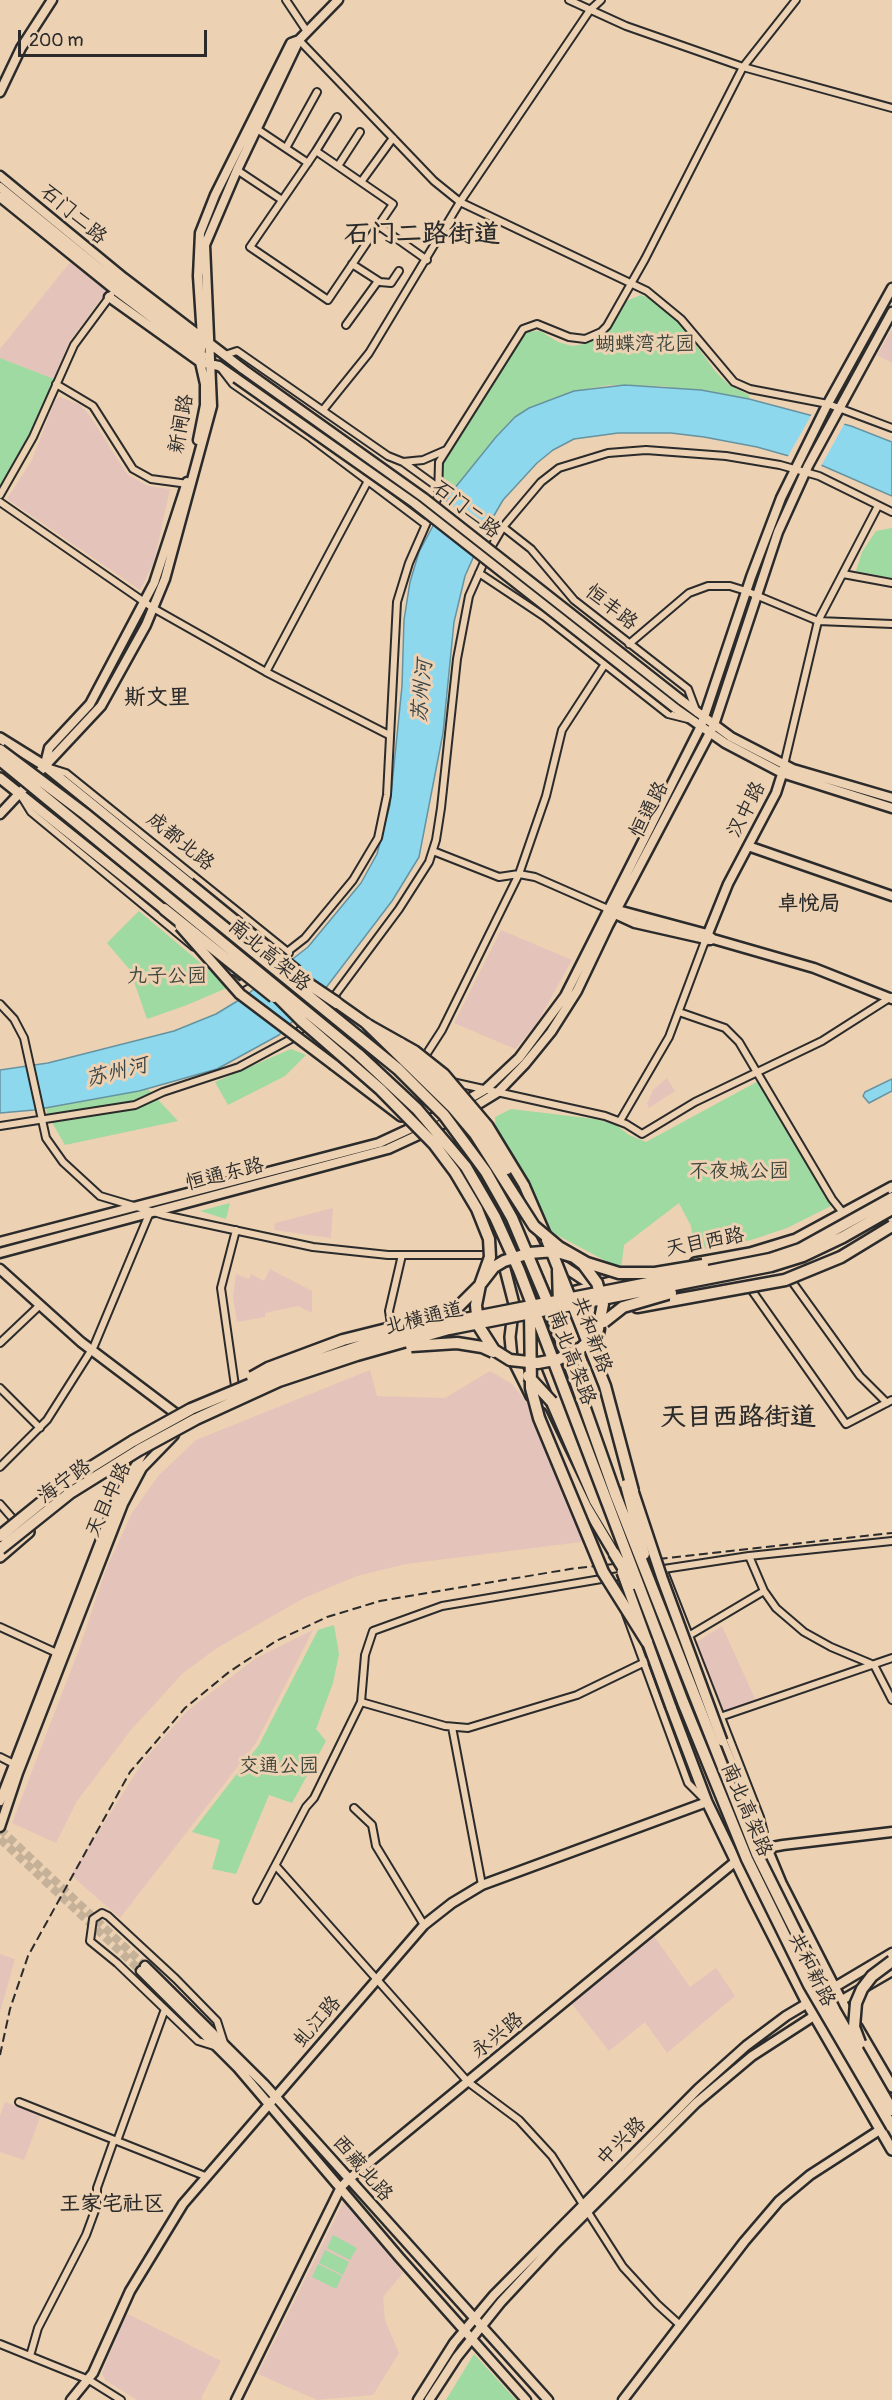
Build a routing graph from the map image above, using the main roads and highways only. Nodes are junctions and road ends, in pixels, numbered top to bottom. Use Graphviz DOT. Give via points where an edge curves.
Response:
graph roads {
  1 [pos="52,0"];
  2 [pos="338,0"];
  3 [pos="299,40"];
  4 [pos="0,92"];
  5 [pos="0,176"];
  6 [pos="0,187"];
  7 [pos="0,197"];
  8 [pos="48,221"];
  9 [pos="892,288"];
  10 [pos="114,290"];
  11 [pos="892,312"];
  12 [pos="201,341"];
  13 [pos="211,344"];
  14 [pos="203,360"];
  15 [pos="189,484"];
  16 [pos="678,704"];
  17 [pos="699,719"];
  18 [pos="712,729"];
  19 [pos="0,738"];
  20 [pos="0,750"];
  21 [pos="0,760"];
  22 [pos="45,766"];
  23 [pos="783,769"];
  24 [pos="0,778"];
  25 [pos="20,794"];
  26 [pos="892,798"];
  27 [pos="892,808"];
  28 [pos="0,814"];
  29 [pos="747,846"];
  30 [pos="892,896"];
  31 [pos="164,909"];
  32 [pos="613,911"];
  33 [pos="229,929"];
  34 [pos="708,938"];
  35 [pos="220,939"];
  36 [pos="892,997"];
  37 [pos="333,1002"];
  38 [pos="305,1022"];
  39 [pos="367,1024"];
  40 [pos="400,1043"];
  41 [pos="451,1115"];
  42 [pos="415,1127"];
  43 [pos="423,1135"];
  44 [pos="892,1187"];
  45 [pos="892,1198"];
  46 [pos="892,1209"];
  47 [pos="867,1212"];
  48 [pos="892,1216"];
  49 [pos="892,1226"];
  50 [pos="0,1242"];
  51 [pos="0,1253"];
  52 [pos="802,1256"];
  53 [pos="574,1257"];
  54 [pos="556,1262"];
  55 [pos="0,1269"];
  56 [pos="480,1285"];
  57 [pos="592,1285"];
  58 [pos="525,1286"];
  59 [pos="558,1296"];
  60 [pos="514,1304"];
  61 [pos="564,1311"];
  62 [pos="518,1319"];
  63 [pos="604,1322"];
  64 [pos="597,1334"];
  65 [pos="562,1341"];
  66 [pos="501,1356"];
  67 [pos="231,1394"];
  68 [pos="252,1396"];
  69 [pos="176,1413"];
  70 [pos="188,1424"];
  71 [pos="143,1452"];
  72 [pos="618,1455"];
  73 [pos="633,1491"];
  74 [pos="0,1534"];
  75 [pos="0,1549"];
  76 [pos="619,1550"];
  77 [pos="0,1557"];
  78 [pos="652,1605"];
  79 [pos="646,1642"];
  80 [pos="61,1654"];
  81 [pos="0,1800"];
  82 [pos="707,1802"];
  83 [pos="3,1812"];
  84 [pos="0,1827"];
  85 [pos="892,1832"];
  86 [pos="767,1848"];
  87 [pos="736,1861"];
  88 [pos="892,1953"];
  89 [pos="892,1961"];
  90 [pos="143,1968"];
  91 [pos="892,1971"];
  92 [pos="833,1988"];
  93 [pos="841,2001"];
  94 [pos="807,2003"];
  95 [pos="813,2015"];
  96 [pos="850,2018"];
  97 [pos="222,2045"];
  98 [pos="892,2087"];
  99 [pos="276,2097"];
  100 [pos="892,2102"];
  101 [pos="269,2104"];
  102 [pos="892,2109"];
  103 [pos="892,2122"];
  104 [pos="892,2127"];
  105 [pos="879,2129"];
  106 [pos="892,2150"];
  107 [pos="349,2179"];
  108 [pos="341,2187"];
  109 [pos="587,2206"];
  110 [pos="473,2319"];
  111 [pos="481,2327"];
  112 [pos="464,2330"];
  113 [pos="471,2338"];
  114 [pos="71,2400"];
  115 [pos="236,2400"];
  116 [pos="418,2400"];
  117 [pos="429,2400"];
  118 [pos="526,2400"];
  119 [pos="548,2400"];
  120 [pos="623,2400"];
  1 -- 4 [label="main road" via="21,48"];
  2 -- 3 [label="main road, 新闸路"];
  3 -- 12 [label="main road, 新闸路" via="291,44 200,233"];
  3 -- 13 [label="main road, 新闸路" via="205,246"];
  5 -- 8 [label="main road, 石门二路"];
  6 -- 8 [label="main road, 石门二路"];
  7 -- 10 [label="main road, 石门二路"];
  8 -- 10 [label="main road, 石门二路"];
  8 -- 12 [label="main road, 石门二路"];
  9 -- 17 [label="main road, 恒通路" via="796,466 764,540"];
  10 -- 12 [label="main road, 石门二路"];
  10 -- 14 [label="main road, 石门二路"];
  11 -- 18 [label="main road, 恒通路" via="836,411 778,532"];
  12 -- 13 [label="main road"];
  12 -- 14 [label="main road, 新闸路"];
  13 -- 14 [label="main road, 新闸路"];
  13 -- 16 [label="main road, 石门二路, bridge" via="424,498"];
  14 -- 15 [label="main road, 新闸路" via="205,405"];
  14 -- 16 [label="main road, 石门二路, bridge" via="219,366 414,503"];
  15 -- 22 [label="main road, 新闸路" via="144,602 90,704 49,748"];
  15 -- 22 [label="main road, 新闸路" via="165,579 153,608 101,706"];
  16 -- 17 [label="main road, 恒丰路"];
  17 -- 18 [label="main road, 恒丰路"];
  17 -- 32 [label="main road, 恒通路"];
  18 -- 23 [label="main road, 恒丰路"];
  18 -- 32 [label="main road, 恒通路"];
  19 -- 22 [label="main road, 成都北路"];
  20 -- 33 [label="highway, 南北高架路, bridge"];
  21 -- 35 [label="highway, 南北高架路, bridge"];
  22 -- 25 [label="main road, 新闸路"];
  22 -- 37 [label="main road, 成都北路, bridge"];
  23 -- 26 [label="main road, 恒丰路"];
  23 -- 27 [label="main road, 恒丰路"];
  23 -- 29 [label="main road, 汉中路" via="776,793"];
  24 -- 25 [label="main road"];
  25 -- 28 [label="main road, 新闸路"];
  25 -- 31 [label="main road, 共和新路"];
  29 -- 30 [label="main road"];
  29 -- 34 [label="main road, 汉中路"];
  31 -- 38 [label="highway, bridge"];
  31 -- 42 [label="main road, 共和新路, bridge" via="240,994"];
  32 -- 34 [label="main road"];
  32 -- 41 [label="main road, 恒通路" via="555,1012 526,1051"];
  32 -- 41 [label="main road, 恒通路" via="562,1017 532,1056 498,1092"];
  33 -- 37 [label="highway, bridge"];
  33 -- 65 [label="highway, 南北高架路, bridge" via="398,1069 466,1141 512,1218"];
  34 -- 36 [label="main road" via="814,968"];
  35 -- 38 [label="highway, bridge"];
  35 -- 58 [label="highway, 南北高架路, bridge" via="358,1054 445,1139 482,1193"];
  37 -- 39 [label="main road, 成都北路, bridge"];
  38 -- 56 [label="highway, bridge" via="380,1089 434,1144 455,1172 489,1239 490,1257"];
  39 -- 40 [label="main road, 成都北路, bridge"];
  39 -- 53 [label="highway, bridge" via="429,1082 475,1134 534,1226"];
  40 -- 54 [label="highway, bridge" via="482,1130 541,1227"];
  40 -- 54 [label="main road, 成都北路, bridge" via="429,1060 464,1095 508,1158 541,1221"];
  41 -- 42 [label="main road, 恒通东路"];
  41 -- 43 [label="main road, 恒通东路"];
  41 -- 59 [label="main road, 共和新路" via="508,1195"];
  42 -- 43 [label="main road, 共和新路"];
  42 -- 50 [label="main road, 恒通东路" via="379,1143"];
  43 -- 51 [label="main road, 恒通东路" via="326,1167"];
  43 -- 60 [label="main road, 共和新路" via="466,1189 487,1226"];
  44 -- 57 [label="main road, 天目西路" via="796,1239"];
  45 -- 47 [label="highway, 北横通道, bridge"];
  46 -- 52 [label="highway, 北横通道, bridge"];
  47 -- 53 [label="highway, bridge" via="773,1252 715,1264 633,1274 606,1270"];
  47 -- 67 [label="highway, 北横通道, bridge" via="800,1249 770,1259 409,1330 316,1359"];
  48 -- 61 [label="main road" via="812,1260 784,1270 746,1281"];
  49 -- 63 [label="highway, bridge" via="841,1257 785,1280 624,1309"];
  52 -- 63 [label="highway, bridge" via="752,1277 623,1307"];
  52 -- 67 [label="highway, 北横通道, bridge" via="739,1274 449,1329"];
  53 -- 56 [label="highway, bridge" via="554,1251 519,1255 494,1267"];
  53 -- 64 [label="highway, bridge" via="591,1273 600,1293 603,1304"];
  54 -- 57 [label="main road"];
  54 -- 59 [label="main road, 成都北路"];
  54 -- 65 [label="highway, bridge"];
  54 -- 73 [label="highway, bridge" via="604,1386"];
  55 -- 69 [label="main road" via="92,1351"];
  56 -- 66 [label="highway, bridge" via="476,1305 478,1326"];
  56 -- 67 [label="highway, bridge" via="457,1308 439,1316 375,1330 307,1352 268,1368"];
  57 -- 59 [label="main road, 天目西路"];
  58 -- 76 [label="highway, 南北高架路, bridge"];
  58 -- 79 [label="highway, bridge" via="531,1325 531,1388 539,1418 603,1572"];
  59 -- 60 [label="main road, 天目西路"];
  59 -- 61 [label="main road, 共和新路"];
  60 -- 62 [label="main road, 共和新路"];
  60 -- 67 [label="main road, 天目中路" via="340,1348"];
  61 -- 62 [label="main road"];
  61 -- 62 [label="main road, 共和新路" via="584,1364 625,1503 625,1509 616,1515 607,1514 532,1329"];
  62 -- 68 [label="main road, 天目中路" via="431,1334"];
  62 -- 76 [label="main road, 共和新路" via="510,1337 512,1358 586,1506"];
  63 -- 64 [label="highway, bridge"];
  64 -- 66 [label="highway, bridge" via="581,1348 549,1361 519,1363"];
  64 -- 72 [label="highway, bridge" via="592,1359 594,1380"];
  65 -- 78 [label="highway, 南北高架路, bridge"];
  66 -- 68 [label="highway, bridge" via="468,1343 423,1344 396,1349"];
  66 -- 76 [label="highway, bridge" via="537,1384 552,1402"];
  67 -- 68 [label="highway, bridge"];
  67 -- 69 [label="main road, 天目中路"];
  67 -- 74 [label="highway, 北横通道, bridge" via="161,1424 103,1459"];
  67 -- 75 [label="highway, 北横通道, bridge" via="99,1474"];
  68 -- 70 [label="main road, 天目中路"];
  69 -- 70 [label="main road"];
  69 -- 71 [label="main road, 天目中路"];
  69 -- 74 [label="main road, 海宁路" via="73,1476"];
  70 -- 71 [label="main road, 海宁路"];
  70 -- 80 [label="main road, 天目中路" via="152,1455 132,1484"];
  71 -- 77 [label="main road, 海宁路" via="62,1505"];
  71 -- 80 [label="main road, 天目中路" via="116,1501"];
  72 -- 73 [label="highway, bridge"];
  72 -- 78 [label="highway, bridge"];
  73 -- 86 [label="main road, 共和新路, bridge" via="662,1578"];
  76 -- 78 [label="highway, bridge"];
  76 -- 79 [label="main road, 共和新路, bridge"];
  78 -- 102 [label="highway, 南北高架路, bridge" via="757,1854 835,2011"];
  78 -- 104 [label="highway, 南北高架路, bridge" via="747,1859 809,1985"];
  79 -- 82 [label="main road, 共和新路, bridge"];
  80 -- 81 [label="main road, 天目中路"];
  80 -- 83 [label="main road, 天目中路"];
  82 -- 87 [label="main road, 共和新路"];
  82 -- 99 [label="main road, 虬江路" via="482,1885 452,1903 424,1925"];
  83 -- 84 [label="main road, 天目中路"];
  85 -- 86 [label="main road, 永兴路"];
  86 -- 87 [label="main road, 永兴路"];
  86 -- 92 [label="main road, 共和新路"];
  87 -- 94 [label="main road, 共和新路"];
  87 -- 107 [label="main road, 永兴路"];
  88 -- 92 [label="main road, 中兴路"];
  89 -- 102 [label="highway, bridge" via="862,1989 854,2015 857,2037"];
  90 -- 97 [label="main road, 西藏北路"];
  91 -- 93 [label="main road, 中兴路"];
  92 -- 93 [label="main road, 共和新路"];
  92 -- 94 [label="main road, 中兴路"];
  93 -- 95 [label="main road, 中兴路"];
  93 -- 96 [label="main road, 共和新路"];
  94 -- 95 [label="main road, 共和新路"];
  94 -- 109 [label="main road, 中兴路" via="746,2046 698,2089"];
  95 -- 105 [label="main road, 共和新路"];
  95 -- 109 [label="main road, 中兴路" via="752,2056 704,2096"];
  96 -- 98 [label="main road"];
  96 -- 100 [label="main road, 共和新路" via="854,2036"];
  97 -- 99 [label="main road, 西藏北路"];
  97 -- 101 [label="main road, 西藏北路"];
  99 -- 101 [label="main road, 虬江路"];
  99 -- 107 [label="main road, 西藏北路"];
  101 -- 108 [label="main road, 西藏北路"];
  101 -- 114 [label="main road, 虬江路" via="205,2176 159,2240 130,2291 89,2380"];
  103 -- 105 [label="main road"];
  105 -- 106 [label="main road, 共和新路"];
  105 -- 120 [label="main road" via="779,2201"];
  107 -- 108 [label="main road, 永兴路"];
  107 -- 110 [label="main road, 西藏北路"];
  108 -- 112 [label="main road, 西藏北路"];
  108 -- 115 [label="main road, 永兴路"];
  109 -- 110 [label="main road, 中兴路" via="527,2259"];
  109 -- 111 [label="main road, 中兴路"];
  110 -- 111 [label="main road, 西藏北路"];
  110 -- 112 [label="main road, 中兴路"];
  111 -- 113 [label="main road, 中兴路"];
  111 -- 119 [label="main road, 西藏北路"];
  112 -- 113 [label="main road, 西藏北路"];
  112 -- 116 [label="main road, 中兴路"];
  113 -- 117 [label="main road, 中兴路"];
  113 -- 118 [label="main road, 西藏北路"];
}
